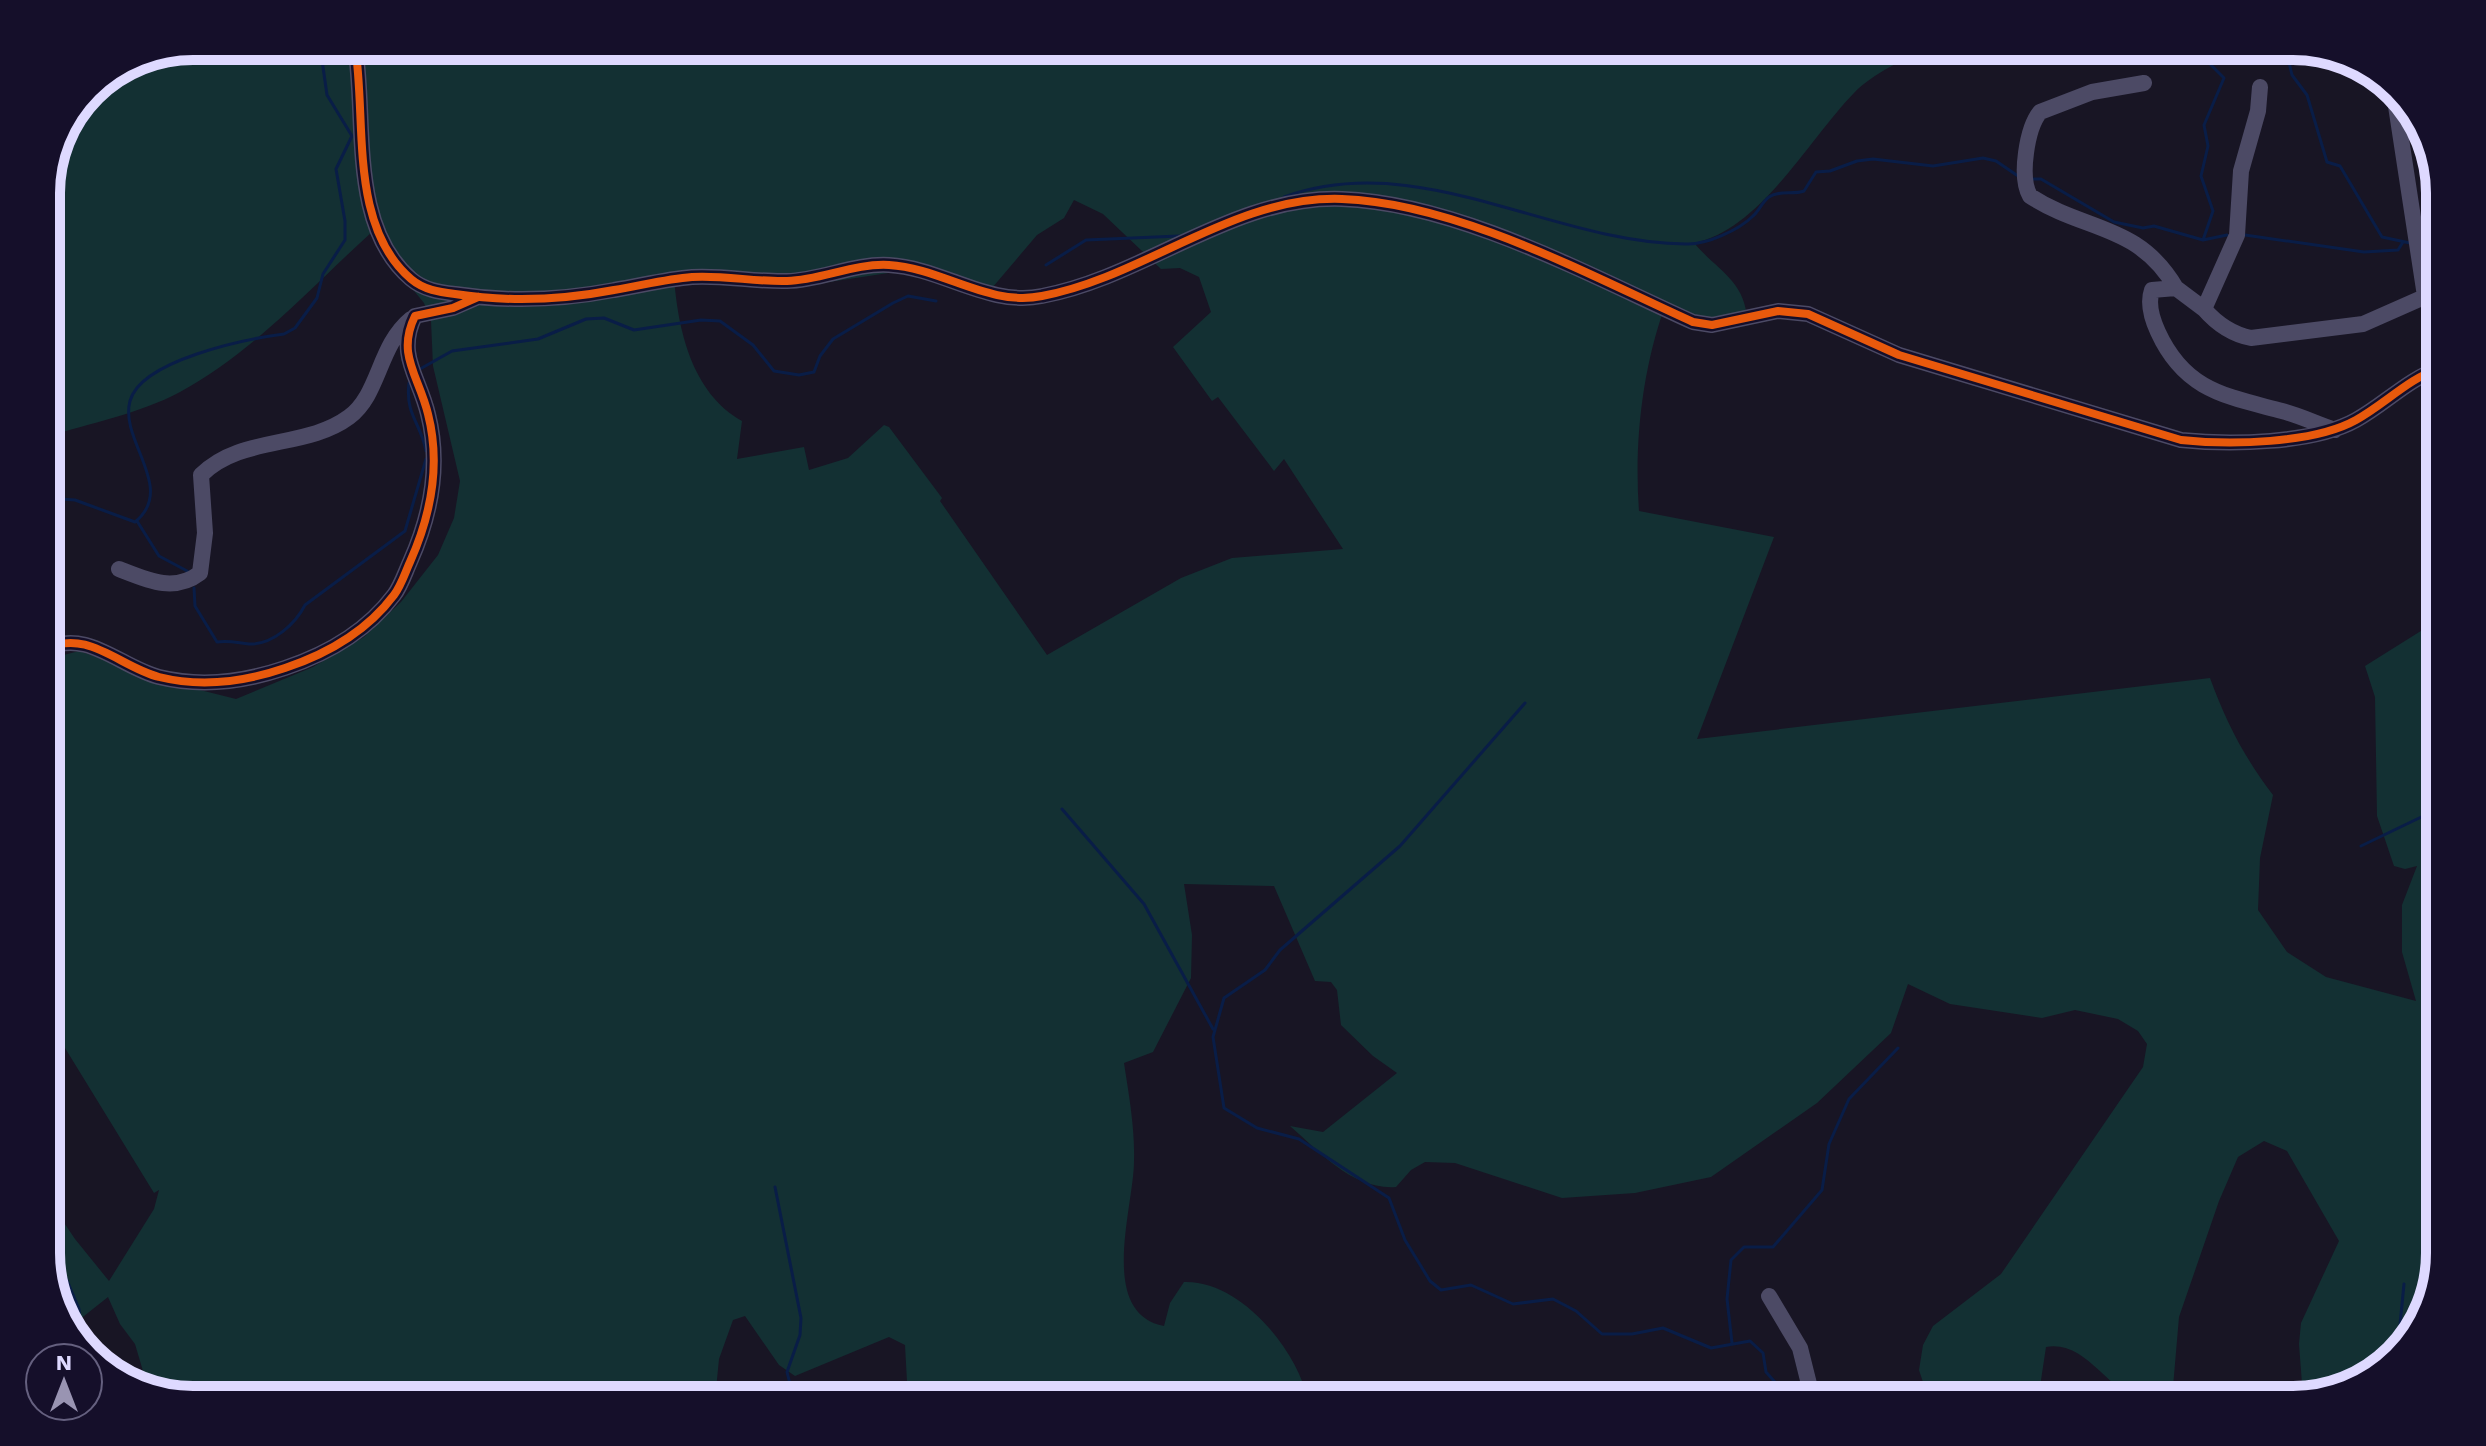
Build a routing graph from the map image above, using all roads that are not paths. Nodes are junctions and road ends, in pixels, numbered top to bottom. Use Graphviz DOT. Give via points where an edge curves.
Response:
graph roads {
  1 [pos="356,60"];
  2 [pos="2144,83"];
  3 [pos="2260,87"];
  4 [pos="2397,110"];
  5 [pos="2426,261"];
  6 [pos="2176,288"];
  7 [pos="2426,296"];
  8 [pos="478,297"];
  9 [pos="2204,309"];
  10 [pos="415,316"];
  11 [pos="2426,376"];
  12 [pos="2335,430"];
  13 [pos="119,569"];
  14 [pos="60,642"];
  15 [pos="1769,1296"];
  16 [pos="1810,1386"];
  1 -- 8 [label="street" via="367,193 384,245 414,282"];
  2 -- 6 [label="street" via="2092,92 2040,112 2031,129 2026,190 2045,206 2137,243 2163,266"];
  3 -- 9 [label="street" via="2241,171 2237,235"];
  4 -- 5 [label="street"];
  6 -- 9 [label="street"];
  6 -- 12 [label="street" via="2152,290 2150,310 2163,344 2198,384 2235,401"];
  7 -- 9 [label="street" via="2363,324 2251,338 2226,329"];
  8 -- 10 [label="street"];
  8 -- 12 [label="street" via="574,296 688,277 784,281 887,265 937,274 1006,298 1030,298 1093,283 1165,247 1261,212 1315,200 1362,200 1470,226 1693,322 1712,325 1778,311 1808,314 1916,361 2181,440 2303,438"];
  10 -- 13 [label="street" via="390,341 363,404 350,417 330,428 234,455 211,464 201,475 205,545 200,573 187,583 168,584"];
  10 -- 14 [label="street" via="406,348 428,412 432,498 396,593 363,628 314,658 248,679 205,683 159,677 82,642"];
  11 -- 12 [label="street"];
  15 -- 16 [label="street" via="1800,1348"];
}
